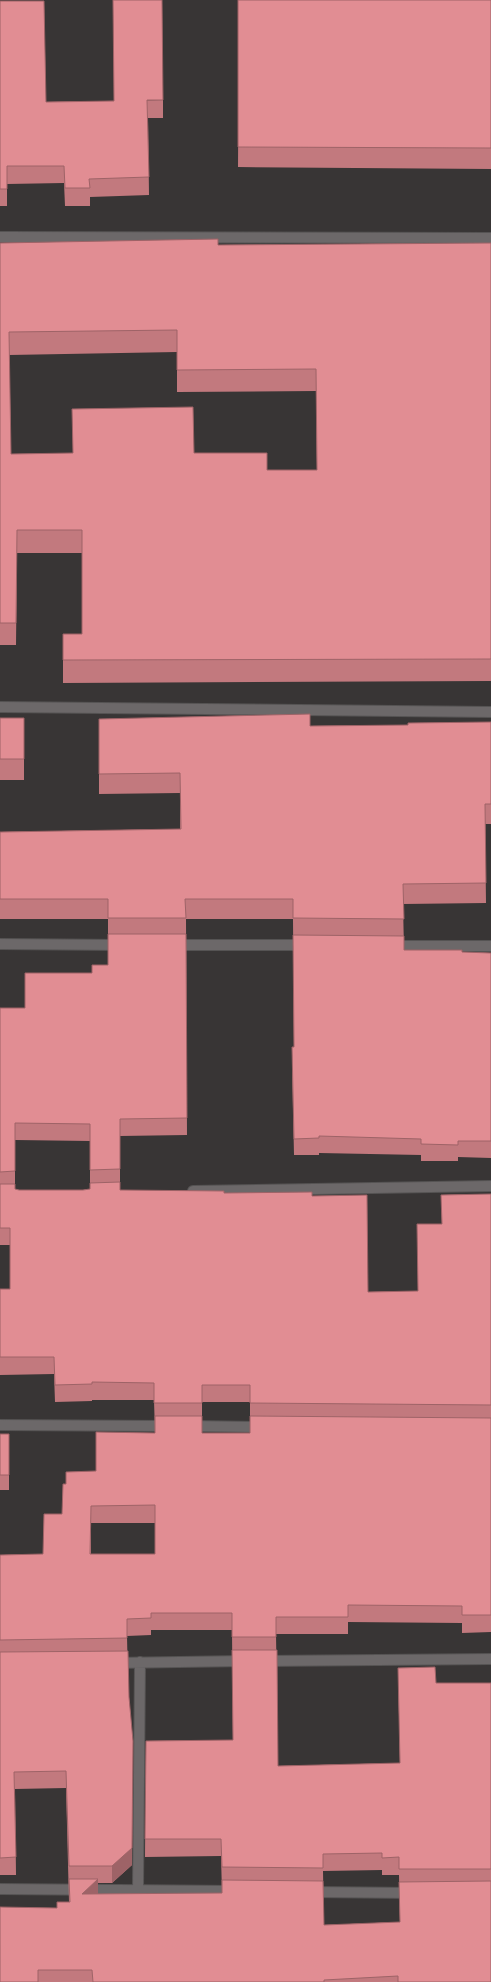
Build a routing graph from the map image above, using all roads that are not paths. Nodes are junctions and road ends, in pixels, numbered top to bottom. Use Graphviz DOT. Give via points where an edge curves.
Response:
graph roads {
  1 [pos="0,237"];
  2 [pos="491,238"];
  3 [pos="0,707"];
  4 [pos="491,712"];
  5 [pos="0,944"];
  6 [pos="135,945"];
  7 [pos="166,945"];
  8 [pos="317,945"];
  9 [pos="380,946"];
  10 [pos="491,946"];
  11 [pos="491,1186"];
  12 [pos="182,1192"];
  13 [pos="0,1425"];
  14 [pos="277,1427"];
  15 [pos="491,1659"];
  16 [pos="140,1662"];
  17 [pos="101,1663"];
  18 [pos="0,1889"];
  19 [pos="138,1890"];
  20 [pos="248,1891"];
  21 [pos="303,1892"];
  22 [pos="420,1893"];
  1 -- 2 [label="street"];
  3 -- 4 [label="street"];
  5 -- 6 [label="street"];
  7 -- 8 [label="street"];
  9 -- 10 [label="street"];
  11 -- 12 [label="street"];
  13 -- 14 [label="street"];
  15 -- 16 [label="street"];
  16 -- 17 [label="street"];
  16 -- 19 [label="street"];
  18 -- 19 [label="street"];
  19 -- 20 [label="street"];
  21 -- 22 [label="street"];
}
